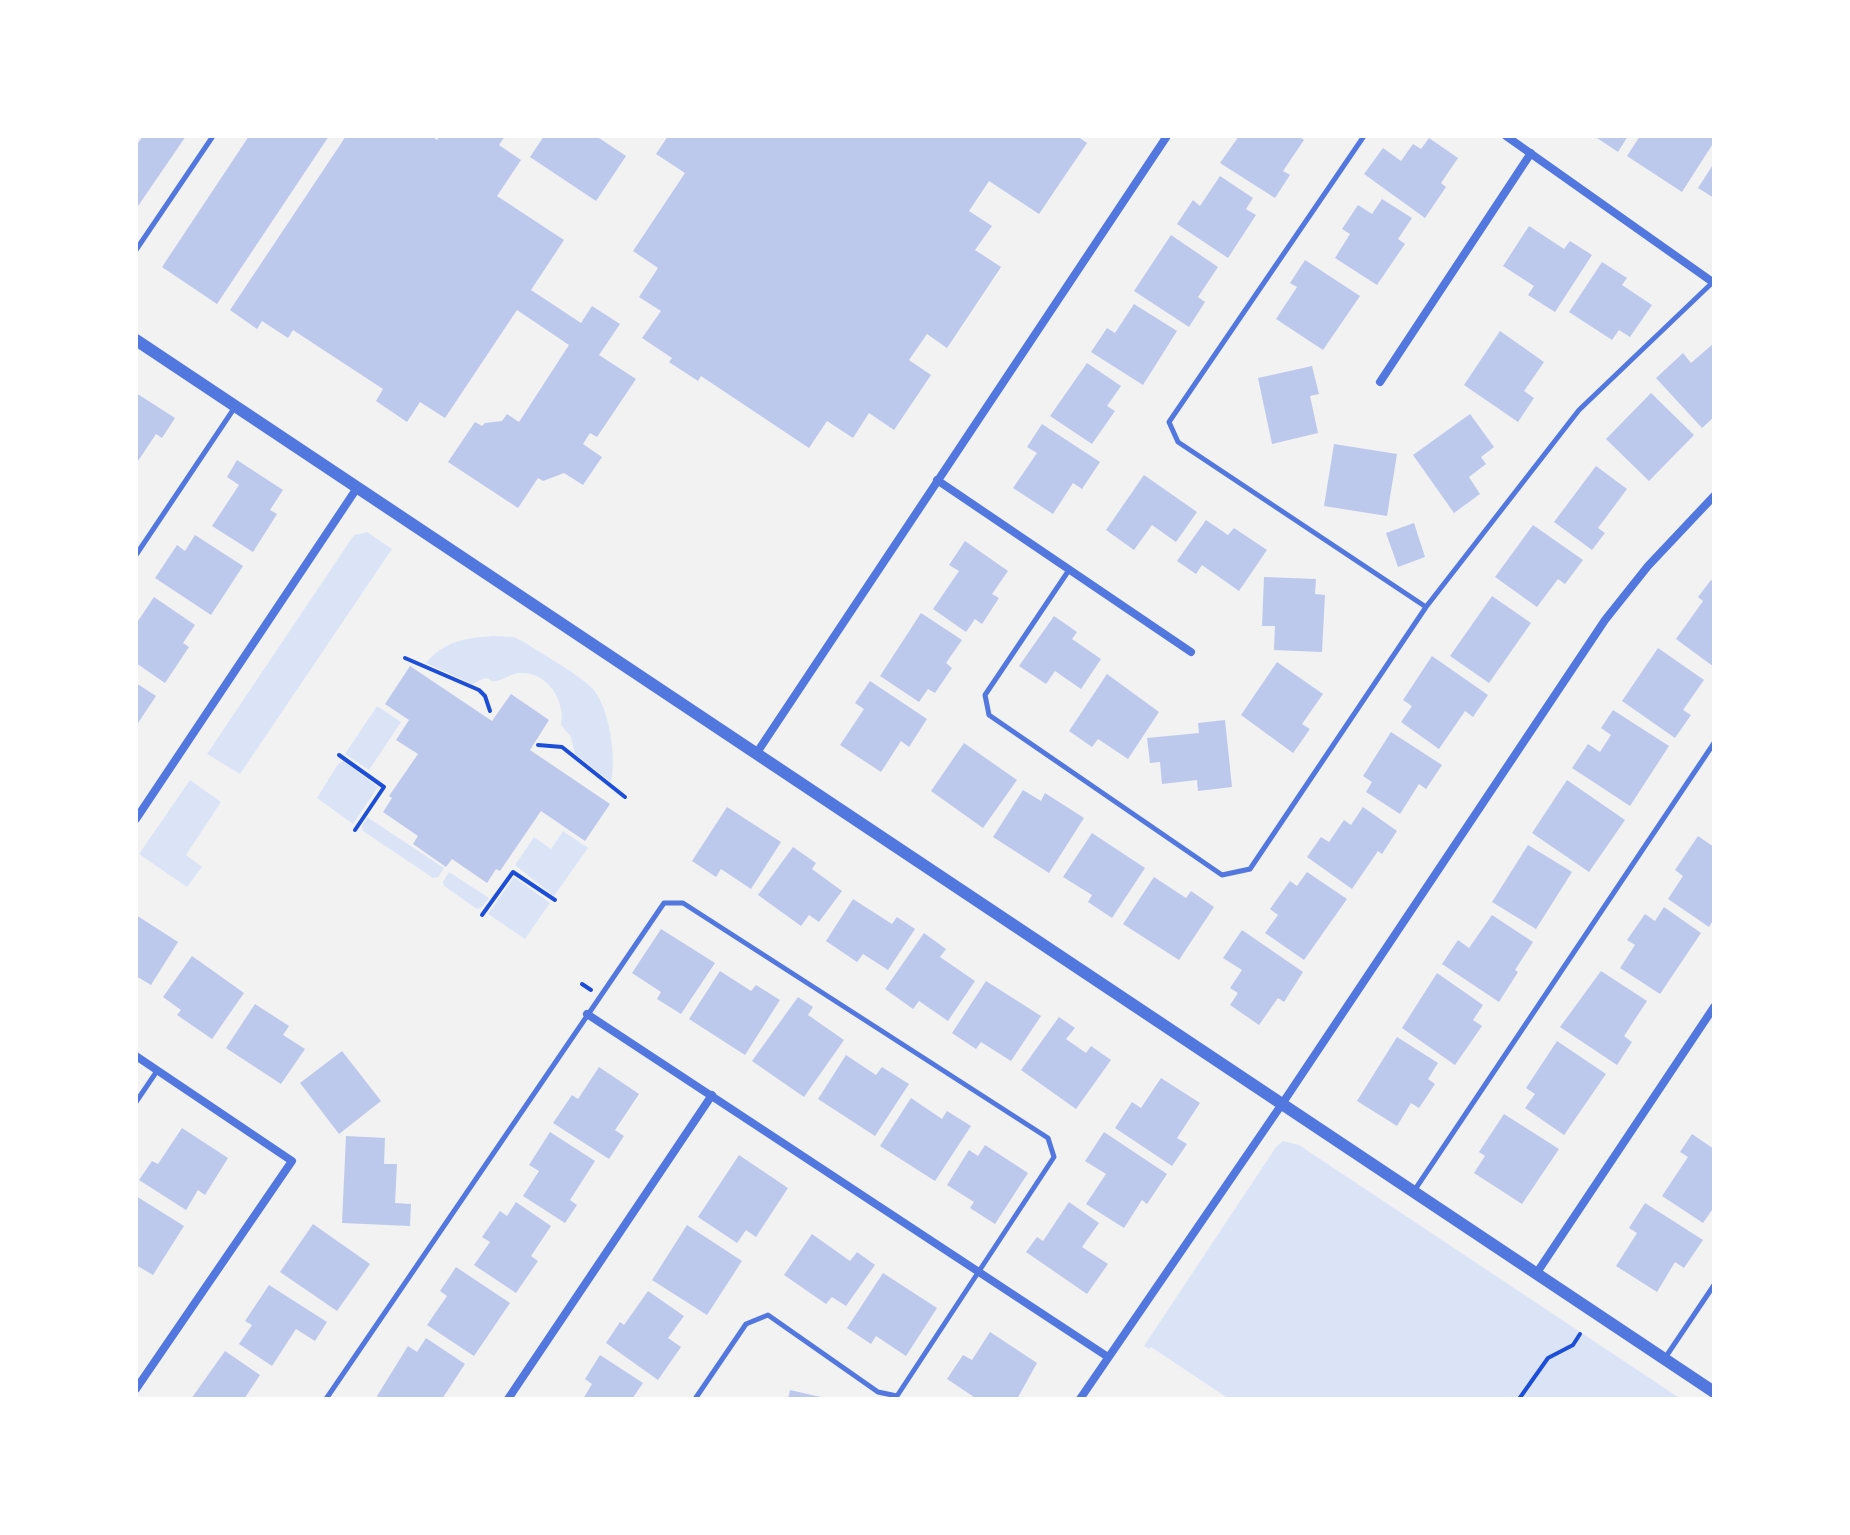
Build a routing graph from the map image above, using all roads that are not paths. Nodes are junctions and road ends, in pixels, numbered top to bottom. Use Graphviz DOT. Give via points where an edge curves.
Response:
graph roads {
  1 [pos="213,136"];
  2 [pos="1167,136"];
  3 [pos="1364,136"];
  4 [pos="1506,136"];
  5 [pos="1531,153"];
  6 [pos="136,250"];
  7 [pos="1714,282"];
  8 [pos="136,340"];
  9 [pos="1380,382"];
  10 [pos="236,407"];
  11 [pos="937,480"];
  12 [pos="357,488"];
  13 [pos="1714,496"];
  14 [pos="136,555"];
  15 [pos="1069,570"];
  16 [pos="1426,607"];
  17 [pos="1191,652"];
  18 [pos="1714,743"];
  19 [pos="756,754"];
  20 [pos="136,819"];
  21 [pos="1714,1007"];
  22 [pos="587,1014"];
  23 [pos="136,1056"];
  24 [pos="158,1070"];
  25 [pos="712,1095"];
  26 [pos="136,1102"];
  27 [pos="1282,1104"];
  28 [pos="1413,1192"];
  29 [pos="979,1272"];
  30 [pos="1536,1274"];
  31 [pos="1714,1285"];
  32 [pos="1108,1357"];
  33 [pos="1664,1359"];
  34 [pos="136,1389"];
  35 [pos="1714,1392"];
  36 [pos="326,1399"];
  37 [pos="508,1399"];
  38 [pos="695,1399"];
  39 [pos="1080,1399"];
  1 -- 6 [label="lane"];
  2 -- 11 [label="street"];
  3 -- 16 [label="lane" via="1169,422 1178,442"];
  4 -- 5 [label="street"];
  5 -- 7 [label="street"];
  5 -- 9 [label="street"];
  7 -- 16 [label="lane" via="1579,410"];
  8 -- 10 [label="street"];
  10 -- 12 [label="street"];
  10 -- 14 [label="lane"];
  11 -- 15 [label="street"];
  11 -- 19 [label="street"];
  12 -- 19 [label="street"];
  12 -- 20 [label="street"];
  13 -- 27 [label="street" via="1605,620"];
  15 -- 16 [label="lane" via="985,695 989,715 1222,875 1250,869"];
  15 -- 17 [label="street"];
  18 -- 28 [label="lane"];
  19 -- 27 [label="street"];
  21 -- 30 [label="street"];
  22 -- 25 [label="street"];
  22 -- 29 [label="lane" via="664,903 683,903 1048,1138 1054,1157"];
  22 -- 36 [label="lane"];
  23 -- 24 [label="street"];
  24 -- 26 [label="lane"];
  24 -- 34 [label="street" via="292,1161"];
  25 -- 29 [label="street"];
  25 -- 37 [label="street"];
  27 -- 28 [label="street"];
  27 -- 32 [label="street"];
  28 -- 30 [label="street"];
  29 -- 32 [label="street"];
  29 -- 38 [label="lane" via="897,1396 878,1392 768,1315 746,1324"];
  30 -- 33 [label="street"];
  31 -- 33 [label="lane"];
  32 -- 39 [label="street"];
  33 -- 35 [label="street"];
}
